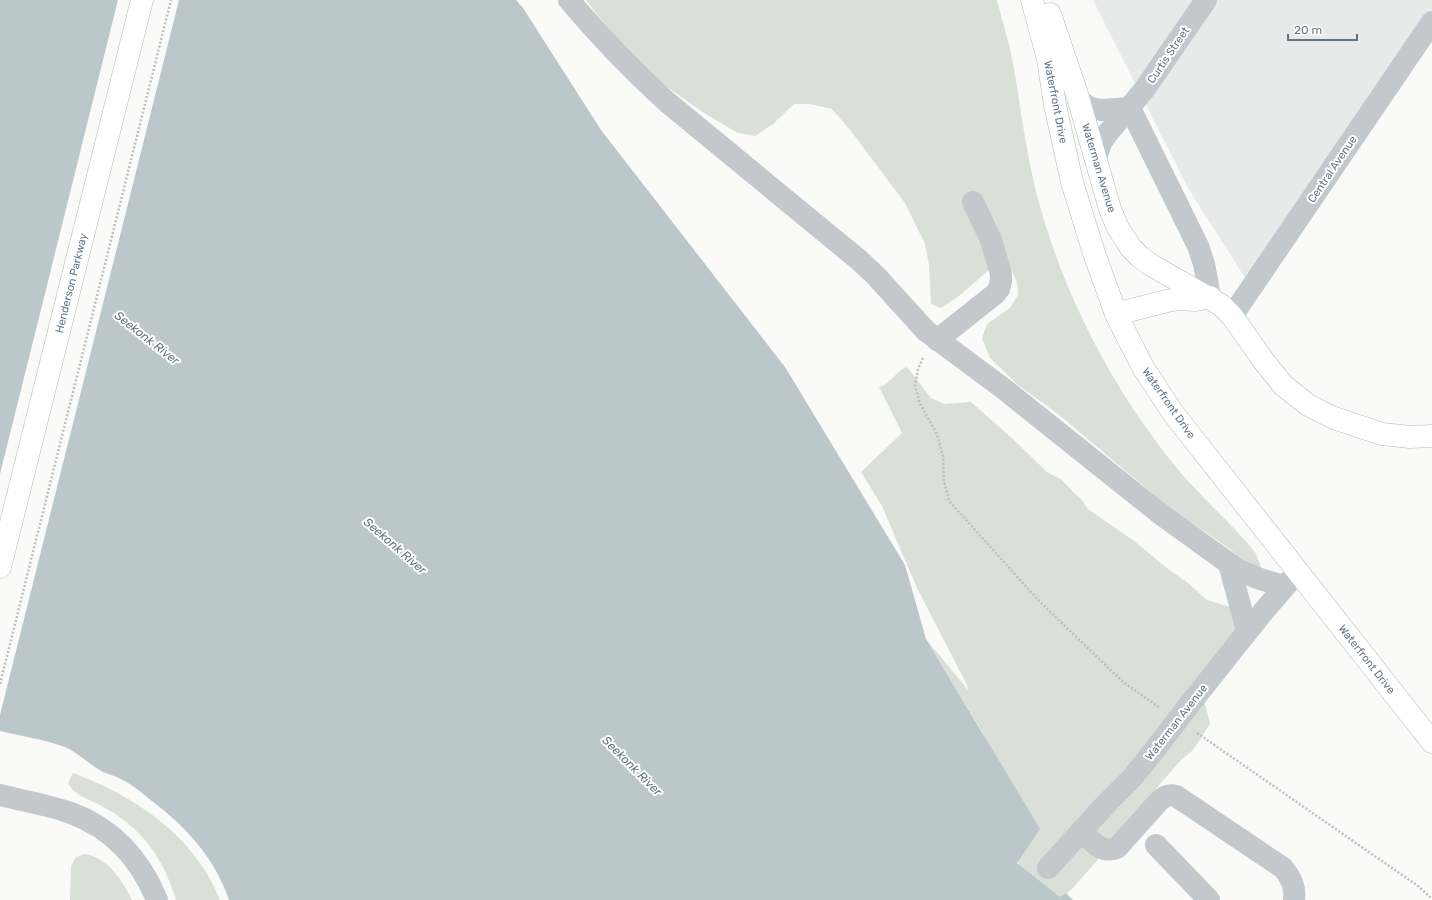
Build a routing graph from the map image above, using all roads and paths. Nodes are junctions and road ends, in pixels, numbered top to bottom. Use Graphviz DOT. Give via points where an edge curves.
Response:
graph roads {
  1 [pos="142,0"];
  2 [pos="171,0"];
  3 [pos="569,0"];
  4 [pos="1032,0"];
  5 [pos="1040,0"];
  6 [pos="1206,0"];
  7 [pos="1432,22"];
  8 [pos="1078,100"];
  9 [pos="1130,108"];
  10 [pos="1095,160"];
  11 [pos="974,202"];
  12 [pos="1210,297"];
  13 [pos="1116,314"];
  14 [pos="1232,316"];
  15 [pos="937,340"];
  16 [pos="1432,436"];
  17 [pos="1229,564"];
  18 [pos="0,567"];
  19 [pos="1291,579"];
  20 [pos="1247,631"];
  21 [pos="0,684"];
  22 [pos="1162,709"];
  23 [pos="1195,732"];
  24 [pos="1432,742"];
  25 [pos="0,795"];
  26 [pos="1081,831"];
  27 [pos="1156,845"];
  28 [pos="1048,868"];
  29 [pos="1432,899"];
  30 [pos="157,900"];
  31 [pos="1209,900"];
  32 [pos="1294,900"];
  1 -- 18 [label="main road, Henderson Parkway"];
  2 -- 21 [label="path"];
  3 -- 15 [label="street" via="649,86 859,260"];
  4 -- 13 [label="main road, Waterfront Drive" via="1046,53 1072,182"];
  5 -- 8 [label="main road, Waterman Avenue" via="1048,8"];
  6 -- 9 [label="street, Curtis Street"];
  7 -- 14 [label="street, Central Avenue"];
  8 -- 9 [label="street" via="1090,108 1101,110"];
  8 -- 10 [label="main road, Waterman Avenue"];
  9 -- 10 [label="street, Curtis Street" via="1107,134"];
  9 -- 12 [label="street" via="1200,250"];
  10 -- 12 [label="main road, Waterman Avenue" via="1110,209 1131,248 1151,265"];
  11 -- 15 [label="street" via="991,240 1001,274 999,289"];
  12 -- 13 [label="main road" via="1196,300 1178,299"];
  12 -- 14 [label="main road, Waterman Avenue"];
  13 -- 19 [label="main road, Waterfront Drive" via="1144,369 1173,413"];
  14 -- 16 [label="main road, Waterman Avenue" via="1283,385 1312,408 1340,421 1382,434"];
  15 -- 17 [label="street"];
  15 -- 22 [label="path" via="924,355 915,386 943,457 944,481 949,500 1045,608 1123,682"];
  17 -- 19 [label="street" via="1248,575"];
  17 -- 20 [label="street"];
  19 -- 20 [label="street, Waterman Avenue"];
  19 -- 24 [label="main road, Waterfront Drive"];
  20 -- 26 [label="street, Waterman Avenue, bridge" via="1132,778"];
  23 -- 29 [label="path" via="1418,886"];
  25 -- 30 [label="street" via="72,813 92,823 128,850 142,868"];
  26 -- 28 [label="street, Waterman Avenue"];
  26 -- 32 [label="street" via="1097,846 1110,851 1117,848 1160,800 1171,794 1283,868 1294,886"];
  27 -- 31 [label="street"];
}
